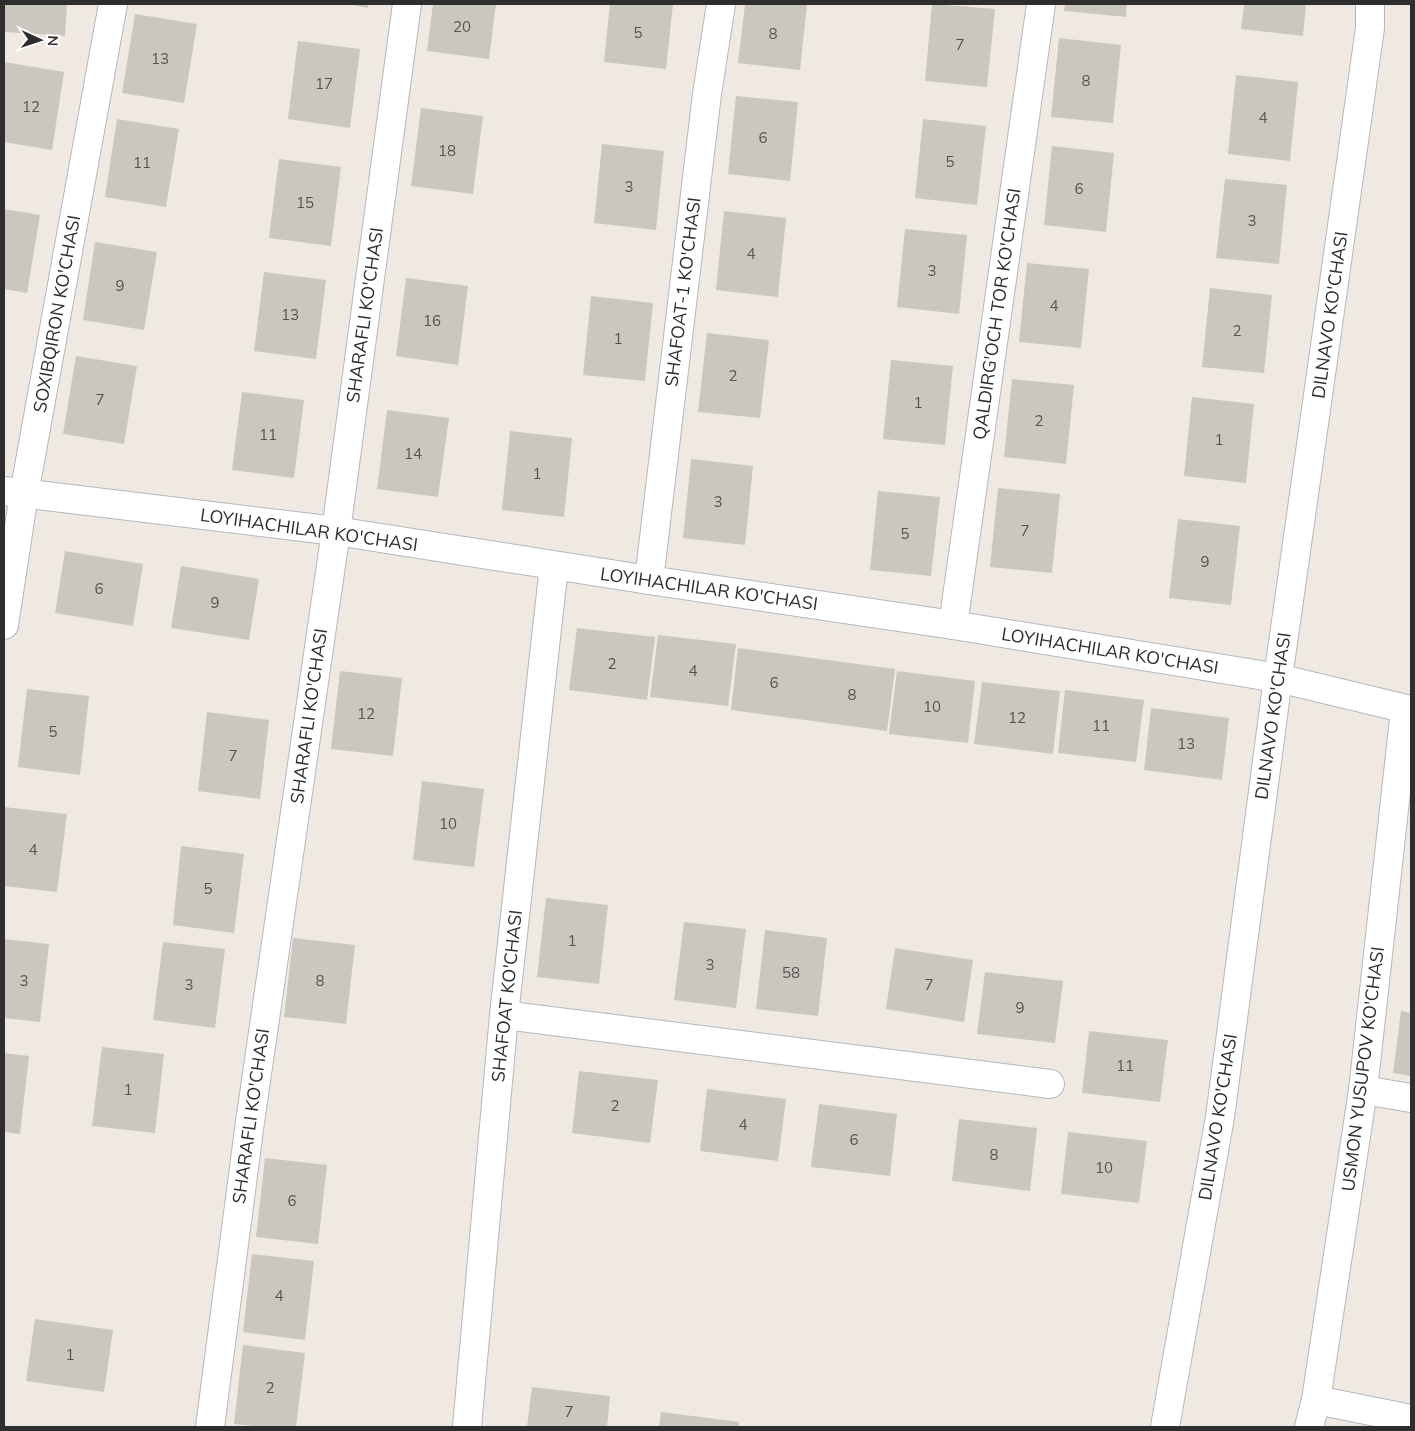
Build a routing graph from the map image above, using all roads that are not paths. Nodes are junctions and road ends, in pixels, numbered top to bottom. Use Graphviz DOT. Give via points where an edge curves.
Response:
graph roads {
  1 [pos="113,4"];
  2 [pos="407,4"];
  3 [pos="721,4"];
  4 [pos="1041,4"];
  5 [pos="1370,4"];
  6 [pos="14,493"];
  7 [pos="336,531"];
  8 [pos="554,566"];
  9 [pos="649,580"];
  10 [pos="4,625"];
  11 [pos="953,625"];
  12 [pos="1278,678"];
  13 [pos="1408,710"];
  14 [pos="504,1015"];
  15 [pos="1050,1084"];
  16 [pos="1363,1090"];
  17 [pos="1411,1098"];
  18 [pos="1316,1400"];
  19 [pos="1411,1419"];
  20 [pos="210,1427"];
  21 [pos="467,1427"];
  22 [pos="1166,1427"];
  23 [pos="1309,1427"];
  1 -- 6 [label="street, SOXIBQIRON KO'CHASI"];
  2 -- 7 [label="street, SHARAFLI KO'CHASI"];
  3 -- 9 [label="street, SHAFOAT-1 KO'CHASI" via="706,94"];
  4 -- 11 [label="street, QALDIRG'OCH TOR KO'CHASI"];
  5 -- 12 [label="street, DILNAVO KO'CHASI" via="1370,28"];
  6 -- 7 [label="street, LOYIHACHILAR KO'CHASI"];
  6 -- 10 [label="street, SOXIBQIRON KO'CHASI"];
  7 -- 8 [label="street, LOYIHACHILAR KO'CHASI"];
  7 -- 20 [label="street, SHARAFLI KO'CHASI" via="250,1122"];
  8 -- 9 [label="street, LOYIHACHILAR KO'CHASI"];
  8 -- 14 [label="street, SHAFOAT KO'CHASI"];
  9 -- 11 [label="street, LOYIHACHILAR KO'CHASI"];
  11 -- 12 [label="street, LOYIHACHILAR KO'CHASI"];
  12 -- 13 [label="street, LOYIHACHILAR KO'CHASI"];
  12 -- 22 [label="street, DILNAVO KO'CHASI" via="1220,1117"];
  13 -- 16 [label="street, USMON YUSUPOV KO'CHASI"];
  14 -- 15 [label="street"];
  14 -- 21 [label="street, SHAFOAT KO'CHASI"];
  16 -- 17 [label="street"];
  16 -- 18 [label="street, USMON YUSUPOV KO'CHASI"];
  18 -- 19 [label="street"];
  18 -- 23 [label="street, USMON YUSUPOV KO'CHASI"];
}
